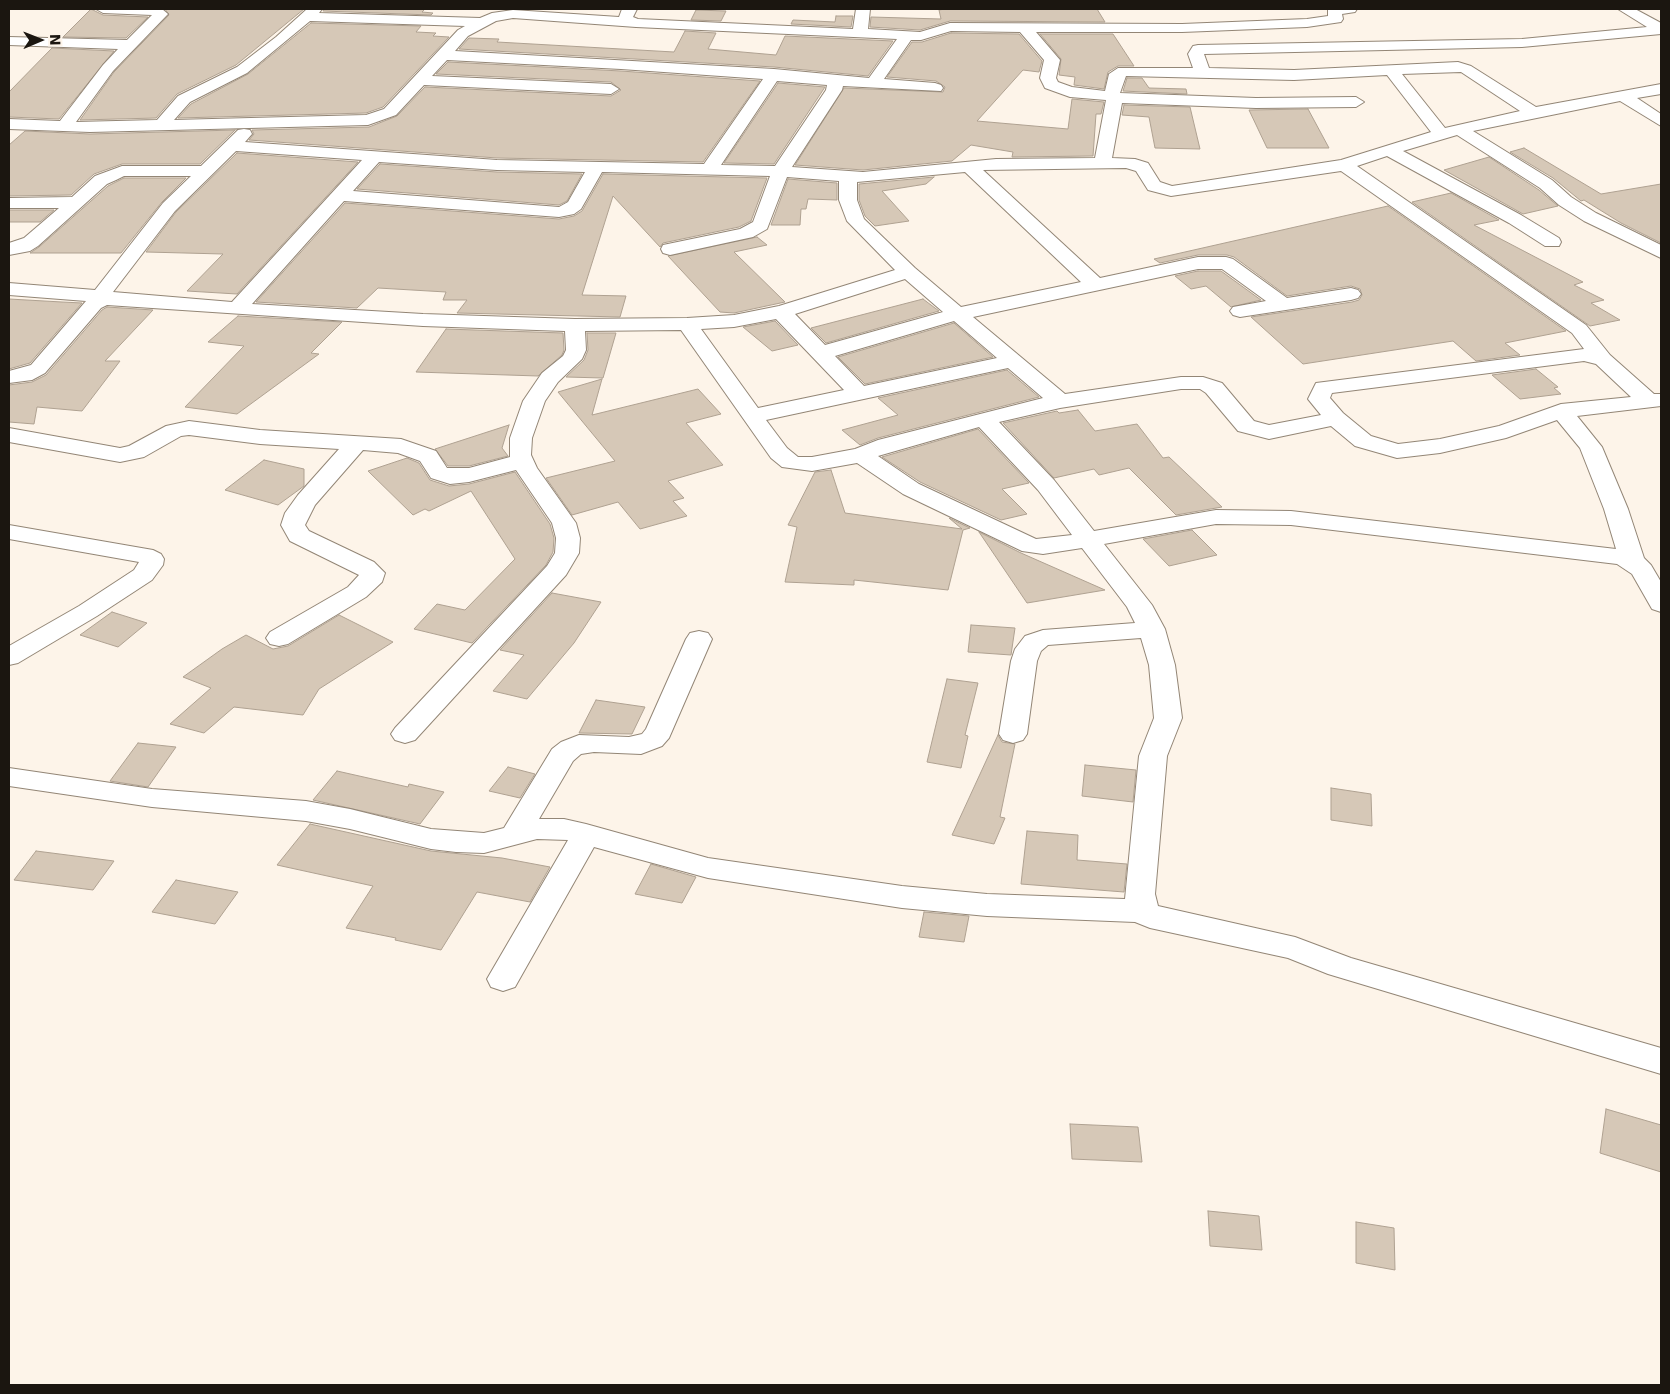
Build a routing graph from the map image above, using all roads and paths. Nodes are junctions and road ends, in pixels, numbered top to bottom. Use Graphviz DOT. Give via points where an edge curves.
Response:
graph roads {
  1 [pos="103,9"];
  2 [pos="396,9"];
  3 [pos="630,9"];
  4 [pos="863,9"];
  5 [pos="970,9"];
  6 [pos="1069,9"];
  7 [pos="1350,9"];
  8 [pos="1625,9"];
  9 [pos="1332,10"];
  10 [pos="311,13"];
  11 [pos="384,19"];
  12 [pos="482,22"];
  13 [pos="636,23"];
  14 [pos="976,27"];
  15 [pos="1076,27"];
  16 [pos="1025,28"];
  17 [pos="1661,30"];
  18 [pos="860,34"];
  19 [pos="907,35"];
  20 [pos="9,41"];
  21 [pos="132,45"];
  22 [pos="443,55"];
  23 [pos="1391,70"];
  24 [pos="1203,73"];
  25 [pos="774,74"];
  26 [pos="419,80"];
  27 [pos="831,80"];
  28 [pos="874,83"];
  29 [pos="611,88"];
  30 [pos="935,88"];
  31 [pos="1661,89"];
  32 [pos="1621,95"];
  33 [pos="1111,97"];
  34 [pos="1356,102"];
  35 [pos="1534,112"];
  36 [pos="1661,121"];
  37 [pos="256,123"];
  38 [pos="9,124"];
  39 [pos="163,124"];
  40 [pos="64,127"];
  41 [pos="1450,132"];
  42 [pos="231,146"];
  43 [pos="1390,151"];
  44 [pos="375,156"];
  45 [pos="1103,163"];
  46 [pos="968,166"];
  47 [pos="1344,166"];
  48 [pos="596,168"];
  49 [pos="710,170"];
  50 [pos="204,171"];
  51 [pos="780,171"];
  52 [pos="848,176"];
  53 [pos="340,195"];
  54 [pos="77,202"];
  55 [pos="9,203"];
  56 [pos="1552,242"];
  57 [pos="670,249"];
  58 [pos="11,251"];
  59 [pos="1661,252"];
  60 [pos="908,272"];
  61 [pos="1096,285"];
  62 [pos="9,289"];
  63 [pos="1352,294"];
  64 [pos="97,300"];
  65 [pos="1284,305"];
  66 [pos="237,309"];
  67 [pos="1240,311"];
  68 [pos="781,312"];
  69 [pos="958,314"];
  70 [pos="688,324"];
  71 [pos="575,326"];
  72 [pos="821,353"];
  73 [pos="1603,359"];
  74 [pos="1012,361"];
  75 [pos="9,377"];
  76 [pos="859,393"];
  77 [pos="1654,400"];
  78 [pos="1060,401"];
  79 [pos="1561,411"];
  80 [pos="752,416"];
  81 [pos="1335,418"];
  82 [pos="984,419"];
  83 [pos="9,435"];
  84 [pos="358,443"];
  85 [pos="862,455"];
  86 [pos="523,461"];
  87 [pos="9,532"];
  88 [pos="1086,539"];
  89 [pos="1632,561"];
  90 [pos="1661,604"];
  91 [pos="1152,629"];
  92 [pos="279,638"];
  93 [pos="699,638"];
  94 [pos="9,657"];
  95 [pos="406,734"];
  96 [pos="1013,734"];
  97 [pos="9,777"];
  98 [pos="586,834"];
  99 [pos="514,836"];
  100 [pos="1143,911"];
  101 [pos="503,979"];
  102 [pos="1661,1062"];
  1 -- 21 [label="street" via="156,11 161,14"];
  2 -- 11 [label="street"];
  3 -- 13 [label="street" via="626,19"];
  4 -- 18 [label="street"];
  5 -- 14 [label="street"];
  6 -- 15 [label="street"];
  7 -- 9 [label="street"];
  8 -- 17 [label="street"];
  9 -- 15 [label="street" via="1336,19 1290,24 1211,28"];
  10 -- 11 [label="street"];
  10 -- 39 [label="street" via="242,70 184,99"];
  11 -- 12 [label="street"];
  12 -- 13 [label="street" via="513,14"];
  12 -- 22 [label="street" via="463,33"];
  13 -- 18 [label="street"];
  14 -- 16 [label="street"];
  14 -- 19 [label="street" via="950,27 928,35"];
  15 -- 16 [label="street"];
  16 -- 33 [label="street" via="1052,60 1048,78 1051,84 1070,92"];
  17 -- 24 [label="street" via="1522,43 1198,49 1196,54"];
  18 -- 19 [label="street"];
  19 -- 28 [label="street"];
  20 -- 21 [label="street"];
  21 -- 40 [label="street" via="108,68"];
  22 -- 25 [label="street"];
  22 -- 26 [label="street"];
  23 -- 24 [label="street" via="1294,75"];
  23 -- 35 [label="street" via="1466,69"];
  23 -- 41 [label="street"];
  24 -- 33 [label="street" via="1119,72"];
  25 -- 27 [label="street"];
  25 -- 49 [label="street"];
  26 -- 29 [label="street"];
  26 -- 37 [label="street" via="390,112 368,120"];
  27 -- 28 [label="street"];
  27 -- 51 [label="street" via="835,84 834,90"];
  28 -- 30 [label="street"];
  31 -- 32 [label="street"];
  32 -- 35 [label="street"];
  32 -- 36 [label="street"];
  33 -- 34 [label="street" via="1256,103"];
  33 -- 45 [label="street" via="1114,101"];
  35 -- 41 [label="street"];
  37 -- 39 [label="street"];
  37 -- 42 [label="street"];
  38 -- 40 [label="street"];
  39 -- 40 [label="street"];
  41 -- 43 [label="street"];
  41 -- 59 [label="street" via="1546,184 1590,217"];
  42 -- 44 [label="street"];
  42 -- 50 [label="street"];
  43 -- 47 [label="street"];
  43 -- 56 [label="street"];
  44 -- 48 [label="street"];
  44 -- 53 [label="street"];
  45 -- 46 [label="street"];
  45 -- 47 [label="street" via="1135,164 1142,167 1154,186 1171,191"];
  46 -- 52 [label="street" via="879,176"];
  46 -- 61 [label="street"];
  47 -- 73 [label="street" via="1580,329"];
  48 -- 49 [label="street"];
  48 -- 53 [label="street" via="575,205 559,212"];
  49 -- 51 [label="street"];
  50 -- 54 [label="street" via="122,171 101,180"];
  50 -- 64 [label="street" via="169,207"];
  51 -- 52 [label="street"];
  51 -- 57 [label="street" via="762,225 746,233"];
  52 -- 60 [label="street" via="848,200 856,221"];
  53 -- 66 [label="street"];
  54 -- 55 [label="street"];
  54 -- 58 [label="street" via="31,242"];
  60 -- 68 [label="street"];
  60 -- 69 [label="street"];
  61 -- 65 [label="street" via="1198,263 1218,262 1233,267"];
  61 -- 69 [label="street"];
  62 -- 64 [label="street"];
  63 -- 65 [label="street"];
  64 -- 66 [label="street" via="115,298"];
  64 -- 75 [label="street" via="38,369"];
  65 -- 67 [label="street"];
  66 -- 71 [label="street"];
  68 -- 70 [label="street" via="734,321"];
  68 -- 72 [label="street"];
  69 -- 72 [label="street"];
  69 -- 74 [label="street"];
  70 -- 71 [label="street"];
  70 -- 80 [label="street"];
  71 -- 86 [label="street" via="576,350 572,359 550,378 528,415 521,438"];
  72 -- 76 [label="street"];
  73 -- 77 [label="street"];
  73 -- 81 [label="street" via="1584,355 1324,388 1319,399"];
  74 -- 76 [label="street"];
  74 -- 78 [label="street"];
  76 -- 80 [label="street"];
  77 -- 79 [label="street"];
  78 -- 81 [label="street" via="1159,385 1204,383 1214,388 1246,426 1269,432"];
  78 -- 82 [label="street"];
  79 -- 81 [label="street" via="1506,431 1440,446 1397,450 1363,441"];
  79 -- 89 [label="street" via="1591,448 1616,509"];
  80 -- 85 [label="street" via="778,453 790,462 812,464"];
  82 -- 85 [label="street" via="886,445"];
  82 -- 88 [label="street" via="1046,485"];
  83 -- 84 [label="street" via="120,455 136,452 174,431 189,428 260,437"];
  84 -- 86 [label="street" via="401,446 420,452 428,456 440,473 450,477"];
  84 -- 92 [label="street" via="306,500 296,513 293,525 298,536 364,567 372,573 369,582"];
  85 -- 88 [label="street" via="911,489 1021,543 1043,547"];
  86 -- 95 [label="street" via="564,523 567,553 557,570"];
  87 -- 94 [label="street" via="152,559 143,574"];
  88 -- 89 [label="street" via="1216,517 1257,516 1563,549"];
  88 -- 91 [label="street" via="1139,605"];
  89 -- 90 [label="street" via="1642,570"];
  91 -- 96 [label="street" via="1043,638 1034,642 1024,661"];
  91 -- 100 [label="street" via="1162,665 1168,718 1152,764 1139,894"];
  93 -- 99 [label="street" via="652,740 635,745 594,743 571,748 562,755"];
  97 -- 99 [label="street" via="152,798 306,811 456,842 484,843"];
  98 -- 99 [label="street" via="537,829"];
  98 -- 100 [label="street" via="708,868 902,897 1013,907"];
  98 -- 101 [label="street"];
  100 -- 102 [label="street" via="1150,918 1162,921 1295,948 1340,966"];
}
